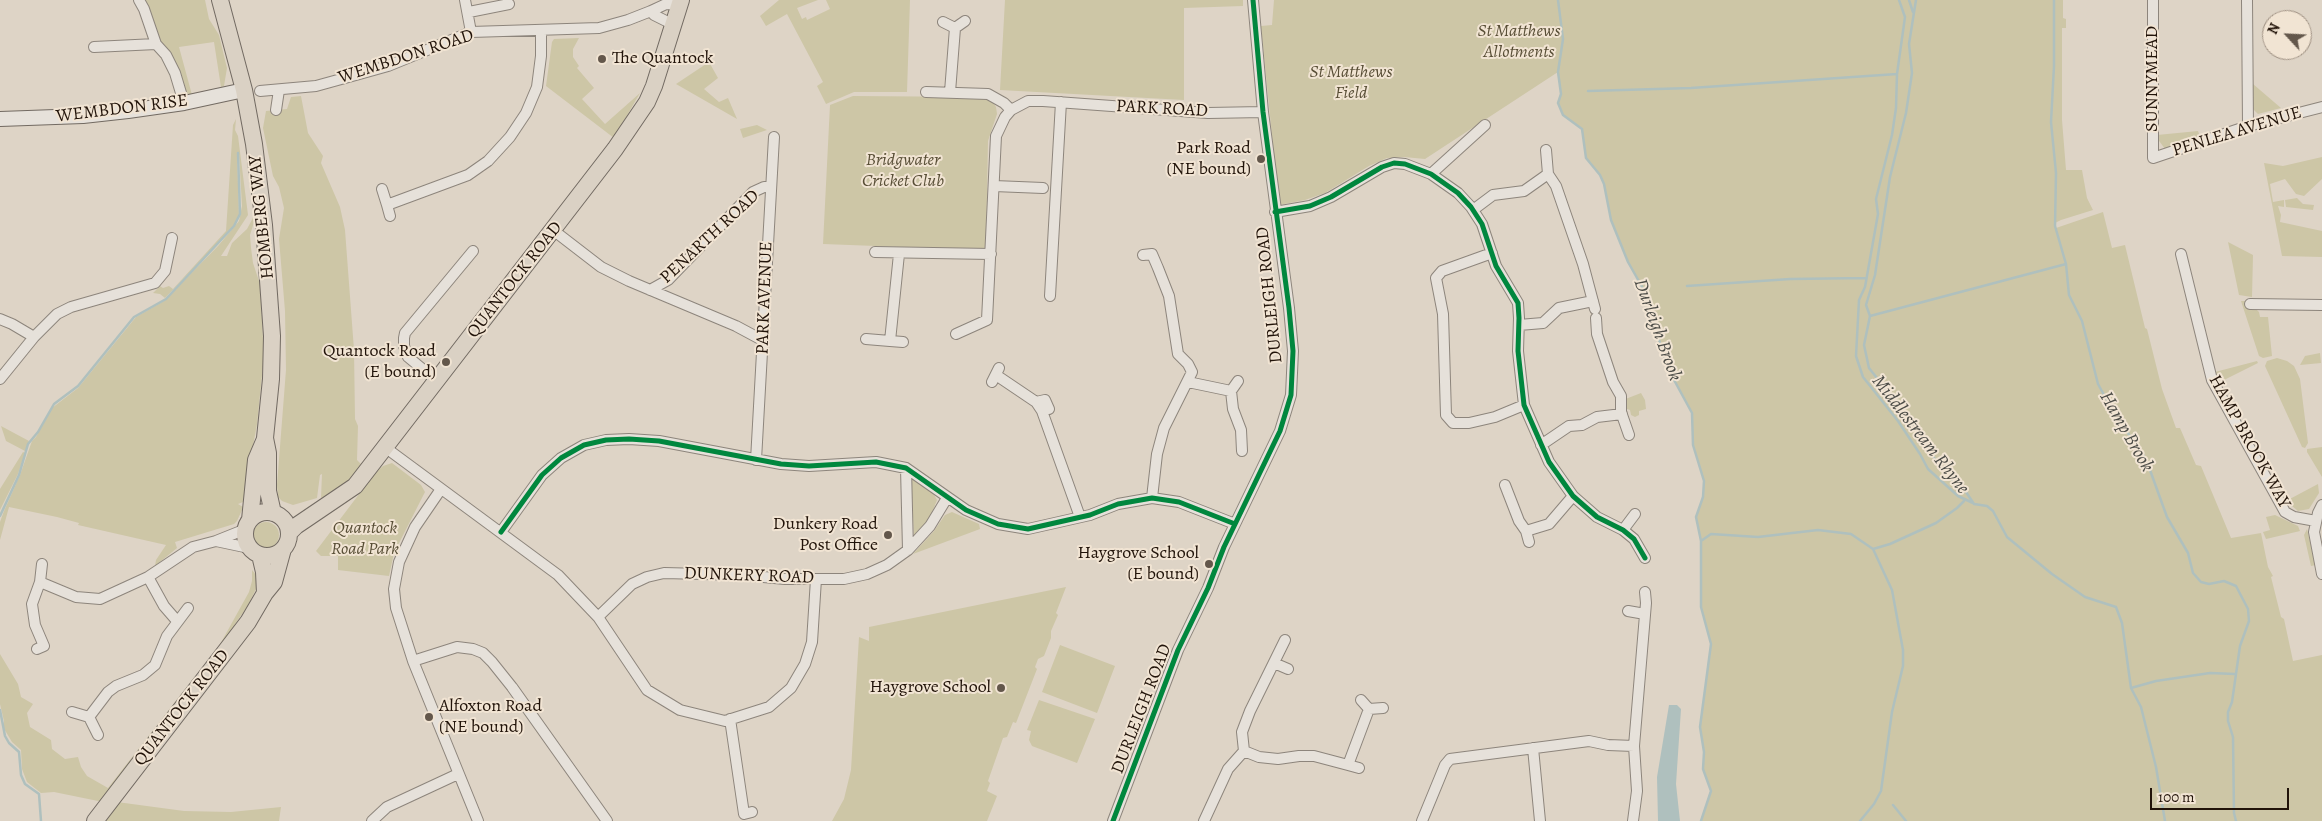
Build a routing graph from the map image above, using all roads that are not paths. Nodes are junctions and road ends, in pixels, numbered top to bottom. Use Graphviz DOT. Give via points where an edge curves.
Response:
graph roads {
  1 [pos="139,0"];
  2 [pos="220,0"];
  3 [pos="465,0"];
  4 [pos="1253,0"];
  5 [pos="2153,0"];
  6 [pos="2246,0"];
  7 [pos="680,3"];
  8 [pos="510,4"];
  9 [pos="651,11"];
  10 [pos="469,12"];
  11 [pos="965,20"];
  12 [pos="943,22"];
  13 [pos="672,24"];
  14 [pos="955,28"];
  15 [pos="541,30"];
  16 [pos="471,32"];
  17 [pos="156,44"];
  18 [pos="94,47"];
  19 [pos="279,90"];
  20 [pos="252,91"];
  21 [pos="926,92"];
  22 [pos="950,92"];
  23 [pos="1061,102"];
  24 [pos="184,103"];
  25 [pos="2322,107"];
  26 [pos="276,110"];
  27 [pos="1011,110"];
  28 [pos="1263,112"];
  29 [pos="0,120"];
  30 [pos="1485,125"];
  31 [pos="2248,126"];
  32 [pos="774,137"];
  33 [pos="1546,150"];
  34 [pos="2153,158"];
  35 [pos="1431,174"];
  36 [pos="1548,174"];
  37 [pos="994,186"];
  38 [pos="771,187"];
  39 [pos="1043,188"];
  40 [pos="382,189"];
  41 [pos="387,205"];
  42 [pos="1473,210"];
  43 [pos="1275,212"];
  44 [pos="390,216"];
  45 [pos="553,230"];
  46 [pos="172,238"];
  47 [pos="473,251"];
  48 [pos="875,252"];
  49 [pos="1492,253"];
  50 [pos="899,254"];
  51 [pos="991,254"];
  52 [pos="2181,254"];
  53 [pos="1143,255"];
  54 [pos="650,290"];
  55 [pos="1050,296"];
  56 [pos="2250,304"];
  57 [pos="2322,305"];
  58 [pos="1595,309"];
  59 [pos="0,319"];
  60 [pos="1519,325"];
  61 [pos="956,334"];
  62 [pos="34,337"];
  63 [pos="866,339"];
  64 [pos="764,341"];
  65 [pos="890,341"];
  66 [pos="903,342"];
  67 [pos="995,375"];
  68 [pos="0,379"];
  69 [pos="438,380"];
  70 [pos="1238,381"];
  71 [pos="1188,382"];
  72 [pos="1231,391"];
  73 [pos="1036,402"];
  74 [pos="1524,405"];
  75 [pos="1049,409"];
  76 [pos="1622,414"];
  77 [pos="1629,435"];
  78 [pos="265,438"];
  79 [pos="1541,445"];
  80 [pos="386,448"];
  81 [pos="1242,451"];
  82 [pos="756,460"];
  83 [pos="906,468"];
  84 [pos="1504,485"];
  85 [pos="441,490"];
  86 [pos="1573,496"];
  87 [pos="947,498"];
  88 [pos="1152,498"];
  89 [pos="2322,505"];
  90 [pos="319,510"];
  91 [pos="276,514"];
  92 [pos="1635,514"];
  93 [pos="1080,517"];
  94 [pos="2316,521"];
  95 [pos="248,524"];
  96 [pos="1235,524"];
  97 [pos="1526,530"];
  98 [pos="1623,530"];
  99 [pos="501,532"];
  100 [pos="289,533"];
  101 [pos="216,541"];
  102 [pos="1529,542"];
  103 [pos="283,549"];
  104 [pos="908,550"];
  105 [pos="255,552"];
  106 [pos="1645,558"];
  107 [pos="42,564"];
  108 [pos="2322,574"];
  109 [pos="148,577"];
  110 [pos="816,579"];
  111 [pos="40,582"];
  112 [pos="1645,592"];
  113 [pos="265,593"];
  114 [pos="188,608"];
  115 [pos="1628,611"];
  116 [pos="1645,614"];
  117 [pos="598,617"];
  118 [pos="177,621"];
  119 [pos="1285,640"];
  120 [pos="44,646"];
  121 [pos="413,661"];
  122 [pos="1274,663"];
  123 [pos="1288,668"];
  124 [pos="1360,700"];
  125 [pos="1383,708"];
  126 [pos="1369,709"];
  127 [pos="72,712"];
  128 [pos="89,717"];
  129 [pos="730,719"];
  130 [pos="98,735"];
  131 [pos="1634,746"];
  132 [pos="1533,748"];
  133 [pos="1244,751"];
  134 [pos="1348,764"];
  135 [pos="1359,768"];
  136 [pos="458,774"];
  137 [pos="752,812"];
  138 [pos="95,821"];
  139 [pos="372,821"];
  140 [pos="478,821"];
  141 [pos="607,821"];
  142 [pos="1113,821"];
  143 [pos="1204,821"];
  144 [pos="1422,821"];
  145 [pos="1540,821"];
  146 [pos="1633,821"];
  1 -- 17 [label="street"];
  2 -- 20 [label="main road, HOMBERG WAY"];
  3 -- 10 [label="street"];
  4 -- 28 [label="street, DURLEIGH ROAD"];
  5 -- 34 [label="street, SUNNYMEAD"];
  6 -- 31 [label="street"];
  7 -- 9 [label="street, WEMBDON ROAD" via="666,4"];
  7 -- 13 [label="main road, WEMBDON ROAD"];
  8 -- 10 [label="street"];
  9 -- 13 [label="street"];
  9 -- 15 [label="street, WEMBDON ROAD" via="599,28"];
  10 -- 16 [label="street"];
  11 -- 14 [label="street"];
  12 -- 14 [label="street"];
  13 -- 45 [label="main road, QUANTOCK ROAD" via="662,67 647,102"];
  14 -- 22 [label="street"];
  15 -- 16 [label="street, WEMBDON ROAD"];
  15 -- 41 [label="street" via="540,68 533,99 518,126 488,162 468,175"];
  16 -- 19 [label="street, WEMBDON ROAD" via="388,66 316,86"];
  17 -- 18 [label="street"];
  17 -- 24 [label="street" via="170,63"];
  19 -- 20 [label="street, WEMBDON ROAD"];
  19 -- 26 [label="street"];
  20 -- 24 [label="main road, WEMBDON RISE"];
  20 -- 78 [label="main road, HOMBERG WAY" via="270,281 272,357"];
  21 -- 22 [label="street"];
  22 -- 27 [label="street" via="988,94"];
  23 -- 27 [label="street, PARK ROAD" via="1028,101"];
  23 -- 28 [label="street, PARK ROAD" via="1198,112"];
  23 -- 55 [label="street"];
  24 -- 29 [label="main road, WEMBDON RISE" via="83,116"];
  25 -- 31 [label="street, PENLEA AVENUE"];
  27 -- 37 [label="street" via="996,136"];
  28 -- 43 [label="street, DURLEIGH ROAD"];
  30 -- 35 [label="street"];
  31 -- 34 [label="street, PENLEA AVENUE"];
  32 -- 38 [label="street, PARK AVENUE"];
  33 -- 36 [label="street"];
  35 -- 42 [label="street" via="1450,186"];
  35 -- 43 [label="street" via="1405,164 1387,165 1331,197 1298,209"];
  36 -- 42 [label="street" via="1524,191 1493,196"];
  36 -- 58 [label="street" via="1558,191"];
  37 -- 39 [label="street" via="1029,192"];
  37 -- 51 [label="street"];
  38 -- 54 [label="street, PENARTH ROAD" via="754,192 668,280"];
  38 -- 64 [label="street, PARK AVENUE"];
  40 -- 41 [label="street"];
  41 -- 44 [label="street"];
  42 -- 49 [label="street"];
  43 -- 96 [label="street, DURLEIGH ROAD" via="1291,333 1291,395 1280,431"];
  45 -- 54 [label="street" via="601,267"];
  45 -- 69 [label="main road, QUANTOCK ROAD"];
  46 -- 62 [label="street" via="165,271 155,283 71,307 57,314"];
  47 -- 69 [label="street" via="405,333 404,346 408,357"];
  48 -- 50 [label="street"];
  49 -- 60 [label="street" via="1516,297"];
  49 -- 74 [label="street" via="1442,271 1436,278 1444,314 1446,415 1453,423 1469,423"];
  50 -- 51 [label="street"];
  50 -- 65 [label="street"];
  51 -- 61 [label="street" via="987,320"];
  52 -- 94 [label="street, HAMP BROOK WAY" via="2212,380 2285,511 2294,517"];
  53 -- 71 [label="street" via="1152,254 1169,296 1175,346 1192,372"];
  54 -- 64 [label="street"];
  56 -- 57 [label="street"];
  58 -- 60 [label="street" via="1559,308 1542,323"];
  58 -- 76 [label="street" via="1597,334 1620,396"];
  59 -- 62 [label="street"];
  60 -- 74 [label="street" via="1518,351"];
  62 -- 68 [label="street"];
  63 -- 65 [label="street"];
  64 -- 82 [label="street, PARK AVENUE"];
  65 -- 66 [label="street"];
  67 -- 73 [label="street"];
  69 -- 80 [label="main road, QUANTOCK ROAD"];
  70 -- 72 [label="street"];
  71 -- 72 [label="street"];
  71 -- 88 [label="street" via="1164,428"];
  72 -- 81 [label="street" via="1233,409 1241,430"];
  73 -- 75 [label="street" via="1045,400"];
  73 -- 93 [label="street"];
  74 -- 79 [label="street"];
  76 -- 77 [label="street"];
  76 -- 79 [label="street" via="1597,417 1582,425 1569,426"];
  78 -- 91 [label="main road, HOMBERG WAY" via="268,491"];
  78 -- 95 [label="main road, HOMBERG WAY" via="256,460"];
  79 -- 86 [label="street"];
  80 -- 85 [label="street"];
  80 -- 90 [label="main road, QUANTOCK ROAD" via="356,486"];
  82 -- 83 [label="street" via="809,466 876,462"];
  82 -- 99 [label="street" via="629,438 584,445 561,458 542,475"];
  83 -- 87 [label="street"];
  83 -- 104 [label="street"];
  84 -- 97 [label="street"];
  85 -- 99 [label="street"];
  85 -- 121 [label="street" via="415,527 399,562 394,589 401,627"];
  86 -- 97 [label="street" via="1549,524"];
  86 -- 98 [label="street" via="1606,523"];
  87 -- 93 [label="street" via="998,524 1028,529"];
  87 -- 104 [label="street, DUNKERY ROAD" via="930,526"];
  88 -- 93 [label="street" via="1118,504"];
  88 -- 96 [label="street" via="1179,502"];
  89 -- 94 [label="street"];
  90 -- 91 [label="main road, QUANTOCK ROAD"];
  90 -- 100 [label="main road, QUANTOCK ROAD"];
  91 -- 95 [label="main road" via="259,514"];
  91 -- 100 [label="main road" via="286,521"];
  92 -- 98 [label="street"];
  94 -- 108 [label="street" via="2314,532"];
  95 -- 101 [label="street"];
  95 -- 105 [label="main road" via="245,539"];
  96 -- 142 [label="street, DURLEIGH ROAD" via="1178,650"];
  97 -- 102 [label="street"];
  98 -- 106 [label="street" via="1634,539"];
  99 -- 117 [label="street" via="558,575"];
  100 -- 103 [label="main road"];
  101 -- 105 [label="street"];
  101 -- 109 [label="street" via="184,552"];
  103 -- 105 [label="main road" via="275,555"];
  103 -- 113 [label="main road, QUANTOCK ROAD" via="278,574"];
  104 -- 110 [label="street, DUNKERY ROAD" via="867,574 844,579"];
  105 -- 113 [label="main road" via="264,572"];
  107 -- 111 [label="street"];
  109 -- 111 [label="street" via="107,597 90,600"];
  109 -- 118 [label="street" via="164,606"];
  110 -- 117 [label="street, DUNKERY ROAD" via="664,573 632,584"];
  110 -- 129 [label="street" via="812,642 805,664 791,688 769,707"];
  111 -- 120 [label="street" via="32,610"];
  112 -- 116 [label="street"];
  113 -- 138 [label="main road, QUANTOCK ROAD" via="248,622"];
  114 -- 118 [label="street"];
  115 -- 116 [label="street"];
  116 -- 131 [label="street"];
  117 -- 129 [label="street" via="647,690 680,710 724,721"];
  118 -- 128 [label="street" via="154,665 143,675 108,692"];
  119 -- 122 [label="street"];
  121 -- 136 [label="street"];
  121 -- 141 [label="street" via="457,647 483,654 512,687"];
  122 -- 123 [label="street"];
  122 -- 133 [label="street" via="1242,732"];
  124 -- 126 [label="street"];
  125 -- 126 [label="street"];
  126 -- 134 [label="street"];
  127 -- 128 [label="street"];
  128 -- 130 [label="street"];
  129 -- 137 [label="street" via="744,814"];
  131 -- 132 [label="street" via="1589,741"];
  131 -- 146 [label="street" via="1637,791"];
  132 -- 144 [label="street" via="1450,759"];
  132 -- 145 [label="street"];
  133 -- 134 [label="street" via="1259,757 1314,756"];
  133 -- 143 [label="street" via="1228,768"];
  134 -- 135 [label="street"];
  136 -- 139 [label="street" via="388,807"];
  136 -- 140 [label="street"];
}
